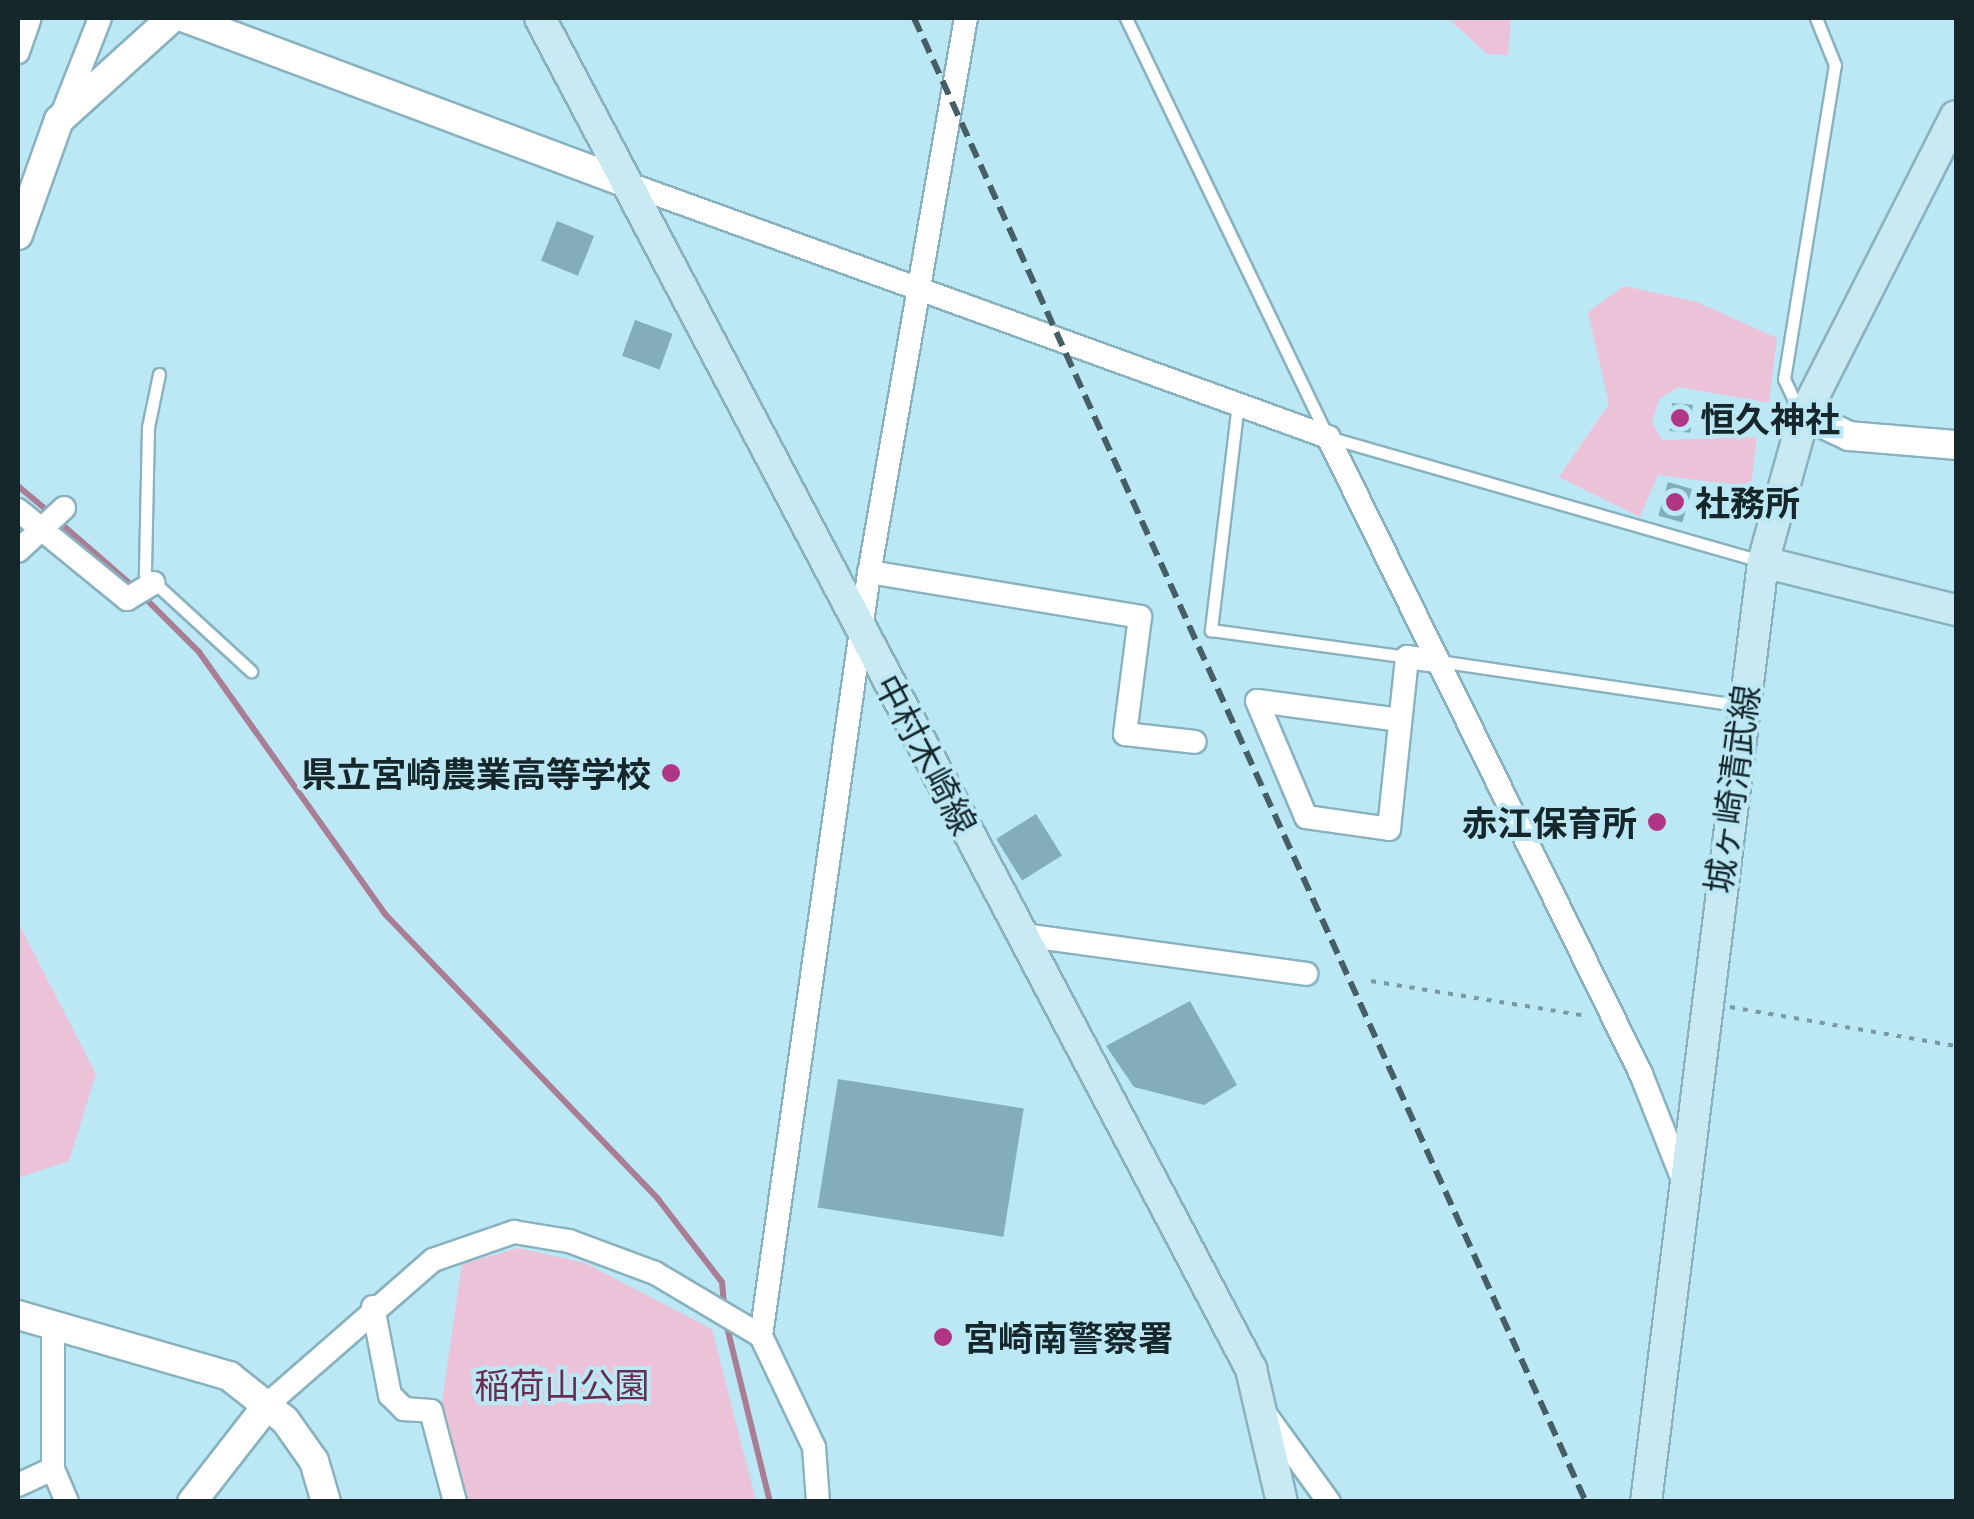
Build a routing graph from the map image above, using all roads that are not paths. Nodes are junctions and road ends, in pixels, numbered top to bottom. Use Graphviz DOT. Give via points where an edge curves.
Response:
graph roads {
  1 [pos="30,18"];
  2 [pos="100,18"];
  3 [pos="172,18"];
  4 [pos="185,18"];
  5 [pos="540,18"];
  6 [pos="966,18"];
  7 [pos="1126,18"];
  8 [pos="1816,18"];
  9 [pos="18,52"];
  10 [pos="1956,116"];
  11 [pos="59,120"];
  12 [pos="626,182"];
  13 [pos="18,235"];
  14 [pos="921,290"];
  15 [pos="159,374"];
  16 [pos="1238,403"];
  17 [pos="1804,416"];
  18 [pos="1328,436"];
  19 [pos="1955,443"];
  20 [pos="18,510"];
  21 [pos="52,521"];
  22 [pos="18,550"];
  23 [pos="1763,562"];
  24 [pos="869,572"];
  25 [pos="154,583"];
  26 [pos="1956,610"];
  27 [pos="861,628"];
  28 [pos="1407,657"];
  29 [pos="1435,661"];
  30 [pos="250,671"];
  31 [pos="1743,706"];
  32 [pos="1400,720"];
  33 [pos="1195,742"];
  34 [pos="1023,935"];
  35 [pos="1306,974"];
  36 [pos="1682,1180"];
  37 [pos="373,1307"];
  38 [pos="18,1314"];
  39 [pos="52,1324"];
  40 [pos="761,1336"];
  41 [pos="270,1403"];
  42 [pos="1266,1415"];
  43 [pos="53,1470"];
  44 [pos="18,1485"];
  45 [pos="67,1502"];
  46 [pos="192,1502"];
  47 [pos="326,1502"];
  48 [pos="456,1502"];
  49 [pos="818,1502"];
  50 [pos="1282,1502"];
  51 [pos="1329,1502"];
  52 [pos="1646,1502"];
  1 -- 9 [label="street"];
  2 -- 11 [label="street"];
  3 -- 11 [label="street"];
  4 -- 12 [label="street"];
  5 -- 12 [label="main road, 中村木崎線"];
  6 -- 14 [label="street"];
  7 -- 18 [label="lane"];
  8 -- 17 [label="lane" via="1835,65 1832,107 1784,379 1787,400"];
  10 -- 17 [label="main road, 城ヶ崎清武線"];
  11 -- 13 [label="street"];
  12 -- 14 [label="street"];
  12 -- 27 [label="main road, 中村木崎線"];
  14 -- 16 [label="street"];
  14 -- 24 [label="street"];
  15 -- 25 [label="lane" via="143,558"];
  16 -- 18 [label="street"];
  16 -- 28 [label="lane" via="1211,630"];
  17 -- 19 [label="street" via="1850,436"];
  17 -- 23 [label="main road, 城ヶ崎清武線"];
  18 -- 23 [label="lane"];
  18 -- 29 [label="street"];
  20 -- 21 [label="street"];
  21 -- 22 [label="street"];
  21 -- 25 [label="street" via="128,599"];
  23 -- 26 [label="main road"];
  23 -- 31 [label="main road, 城ヶ崎清武線"];
  24 -- 27 [label="street"];
  24 -- 33 [label="street" via="1140,617 1125,734"];
  25 -- 30 [label="lane"];
  27 -- 34 [label="main road, 中村木崎線"];
  27 -- 40 [label="street"];
  28 -- 29 [label="street"];
  28 -- 32 [label="street"];
  29 -- 31 [label="lane"];
  29 -- 36 [label="street" via="1614,1020"];
  31 -- 36 [label="main road, 城ヶ崎清武線"];
  32 -- 32 [label="street" via="1388,829 1306,817 1257,701"];
  34 -- 35 [label="street"];
  34 -- 42 [label="main road, 中村木崎線" via="1251,1368"];
  36 -- 52 [label="main road, 城ヶ崎清武線"];
  37 -- 40 [label="street" via="433,1260 514,1232 620,1256"];
  37 -- 41 [label="street"];
  37 -- 48 [label="street" via="390,1395 404,1409 430,1410"];
  38 -- 39 [label="street"];
  39 -- 41 [label="street" via="229,1376"];
  39 -- 43 [label="street"];
  40 -- 49 [label="street" via="814,1446"];
  41 -- 46 [label="street"];
  41 -- 47 [label="street" via="314,1461"];
  42 -- 50 [label="main road, 中村木崎線"];
  42 -- 51 [label="street"];
  43 -- 44 [label="street"];
  43 -- 45 [label="street"];
}
